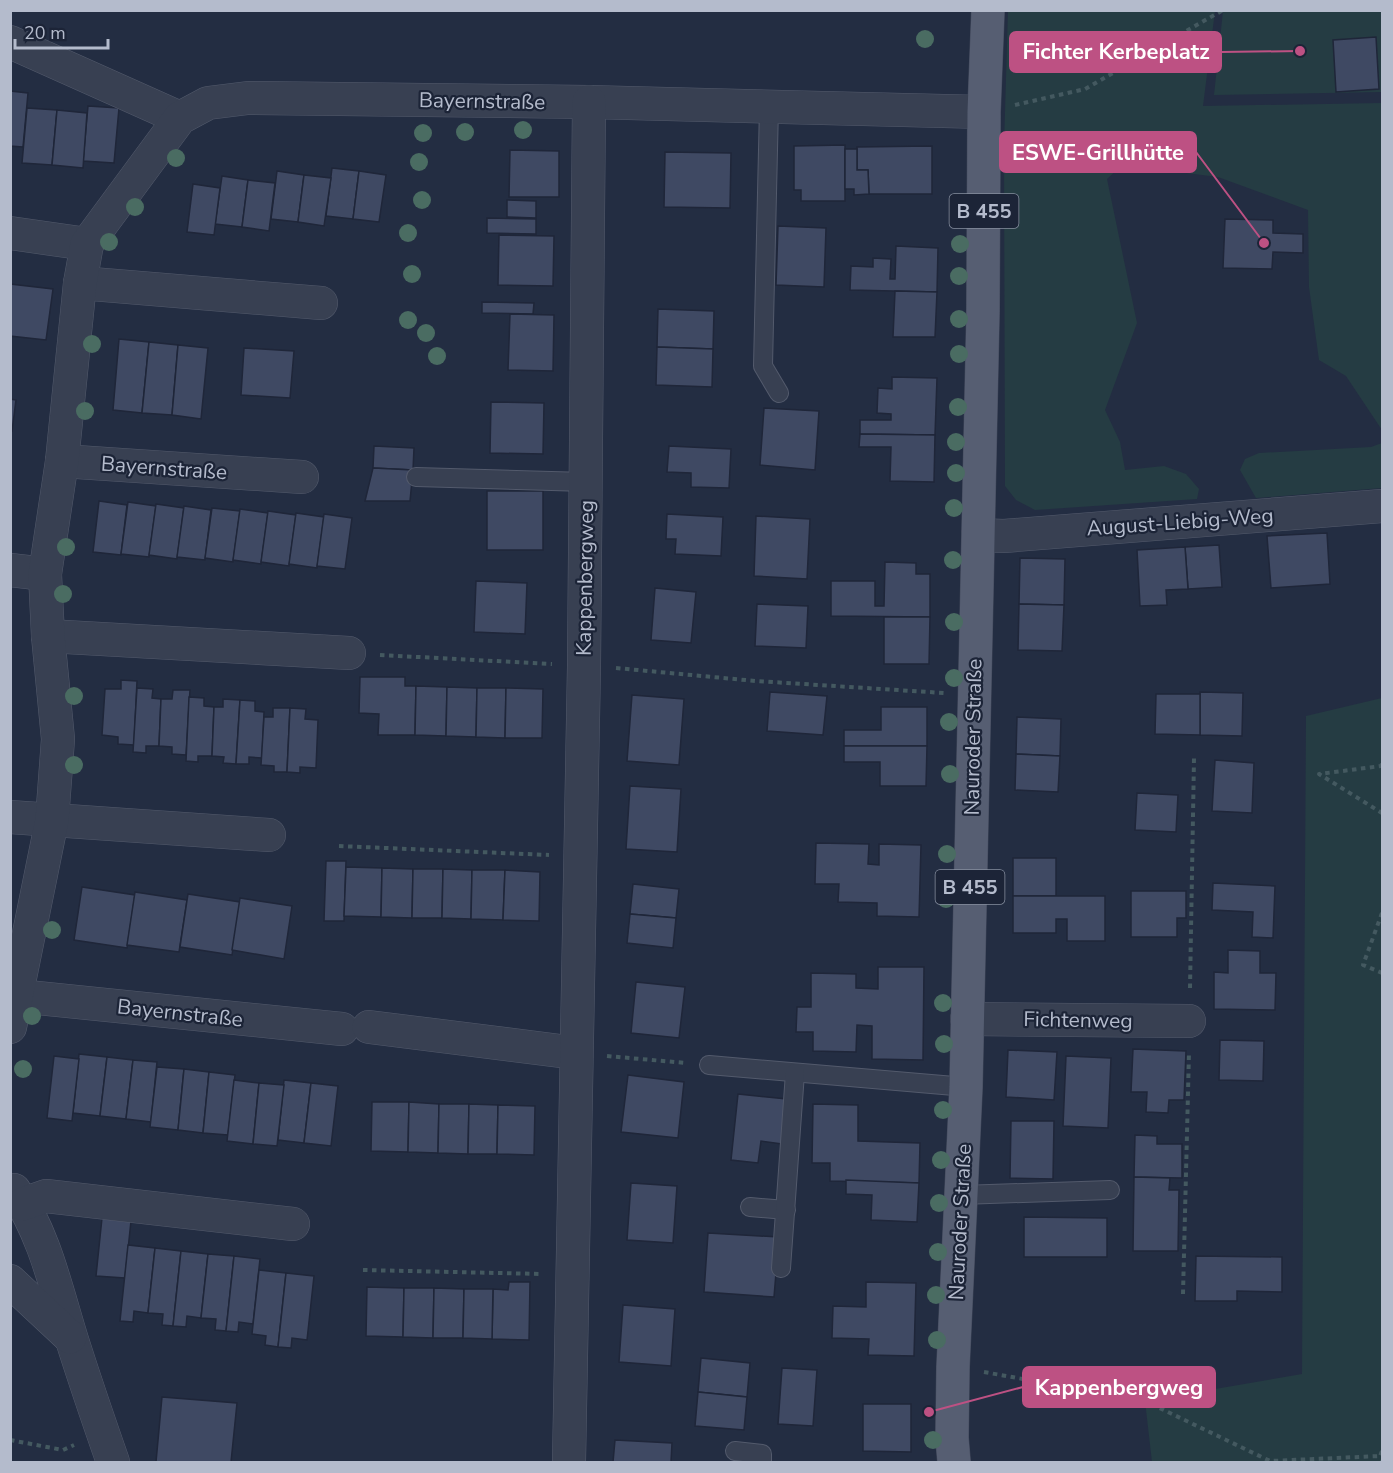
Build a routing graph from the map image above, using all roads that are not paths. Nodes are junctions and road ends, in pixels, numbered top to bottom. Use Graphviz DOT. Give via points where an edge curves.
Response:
graph roads {
  1 [pos="988,10"];
  2 [pos="10,42"];
  3 [pos="589,102"];
  4 [pos="770,107"];
  5 [pos="984,112"];
  6 [pos="180,118"];
  7 [pos="10,233"];
  8 [pos="87,244"];
  9 [pos="80,284"];
  10 [pos="321,303"];
  11 [pos="779,393"];
  12 [pos="62,461"];
  13 [pos="302,477"];
  14 [pos="416,477"];
  15 [pos="586,482"];
  16 [pos="1383,506"];
  17 [pos="978,535"];
  18 [pos="10,570"];
  19 [pos="45,574"];
  20 [pos="48,636"];
  21 [pos="349,653"];
  22 [pos="10,817"];
  23 [pos="52,820"];
  24 [pos="269,835"];
  25 [pos="18,996"];
  26 [pos="967,1019"];
  27 [pos="1189,1021"];
  28 [pos="10,1027"];
  29 [pos="576,1053"];
  30 [pos="709,1065"];
  31 [pos="795,1073"];
  32 [pos="966,1087"];
  33 [pos="1110,1190"];
  34 [pos="15,1191"];
  35 [pos="961,1195"];
  36 [pos="750,1207"];
  37 [pos="786,1210"];
  38 [pos="293,1224"];
  39 [pos="781,1268"];
  40 [pos="10,1281"];
  41 [pos="71,1339"];
  42 [pos="108,1448"];
  43 [pos="735,1451"];
  44 [pos="569,1462"];
  45 [pos="762,1462"];
  46 [pos="954,1462"];
  1 -- 5 [label="main road, Nauroder Straße / B 455"];
  2 -- 6 [label="street"];
  3 -- 4 [label="street, Bayernstraße"];
  3 -- 6 [label="street, Bayernstraße" via="248,98 208,103"];
  3 -- 15 [label="street, Kappenbergweg"];
  4 -- 5 [label="street, Bayernstraße"];
  4 -- 11 [label="lane" via="763,366"];
  5 -- 17 [label="main road, Nauroder Straße / B 455"];
  6 -- 8 [label="street, Bayernstraße"];
  7 -- 8 [label="street"];
  8 -- 9 [label="street, Bayernstraße"];
  9 -- 10 [label="street"];
  9 -- 12 [label="street, Bayernstraße"];
  12 -- 13 [label="street, Bayernstraße"];
  12 -- 19 [label="street, Bayernstraße"];
  14 -- 15 [label="lane"];
  15 -- 29 [label="street, Kappenbergweg"];
  16 -- 17 [label="street, August-Liebig-Weg"];
  17 -- 26 [label="main road, Nauroder Straße / B 455"];
  18 -- 19 [label="street"];
  19 -- 20 [label="street, Bayernstraße"];
  20 -- 21 [label="street"];
  20 -- 23 [label="street, Bayernstraße" via="58,739"];
  22 -- 23 [label="street"];
  23 -- 24 [label="street"];
  23 -- 25 [label="street, Bayernstraße"];
  25 -- 28 [label="street, Bayernstraße"];
  25 -- 29 [label="street, Bayernstraße"];
  26 -- 27 [label="street, Fichtenweg"];
  26 -- 32 [label="main road, Nauroder Straße / B 455"];
  29 -- 44 [label="street, Kappenbergweg"];
  30 -- 31 [label="lane"];
  31 -- 32 [label="lane"];
  31 -- 37 [label="lane"];
  32 -- 35 [label="main road, Nauroder Straße / B 455"];
  33 -- 35 [label="lane"];
  34 -- 38 [label="street"];
  34 -- 41 [label="street" via="42,1244"];
  35 -- 46 [label="main road, Nauroder Straße / B 455" via="953,1367"];
  36 -- 37 [label="lane"];
  37 -- 39 [label="lane"];
  40 -- 41 [label="street"];
  41 -- 42 [label="street"];
  43 -- 45 [label="lane" via="762,1454"];
}
